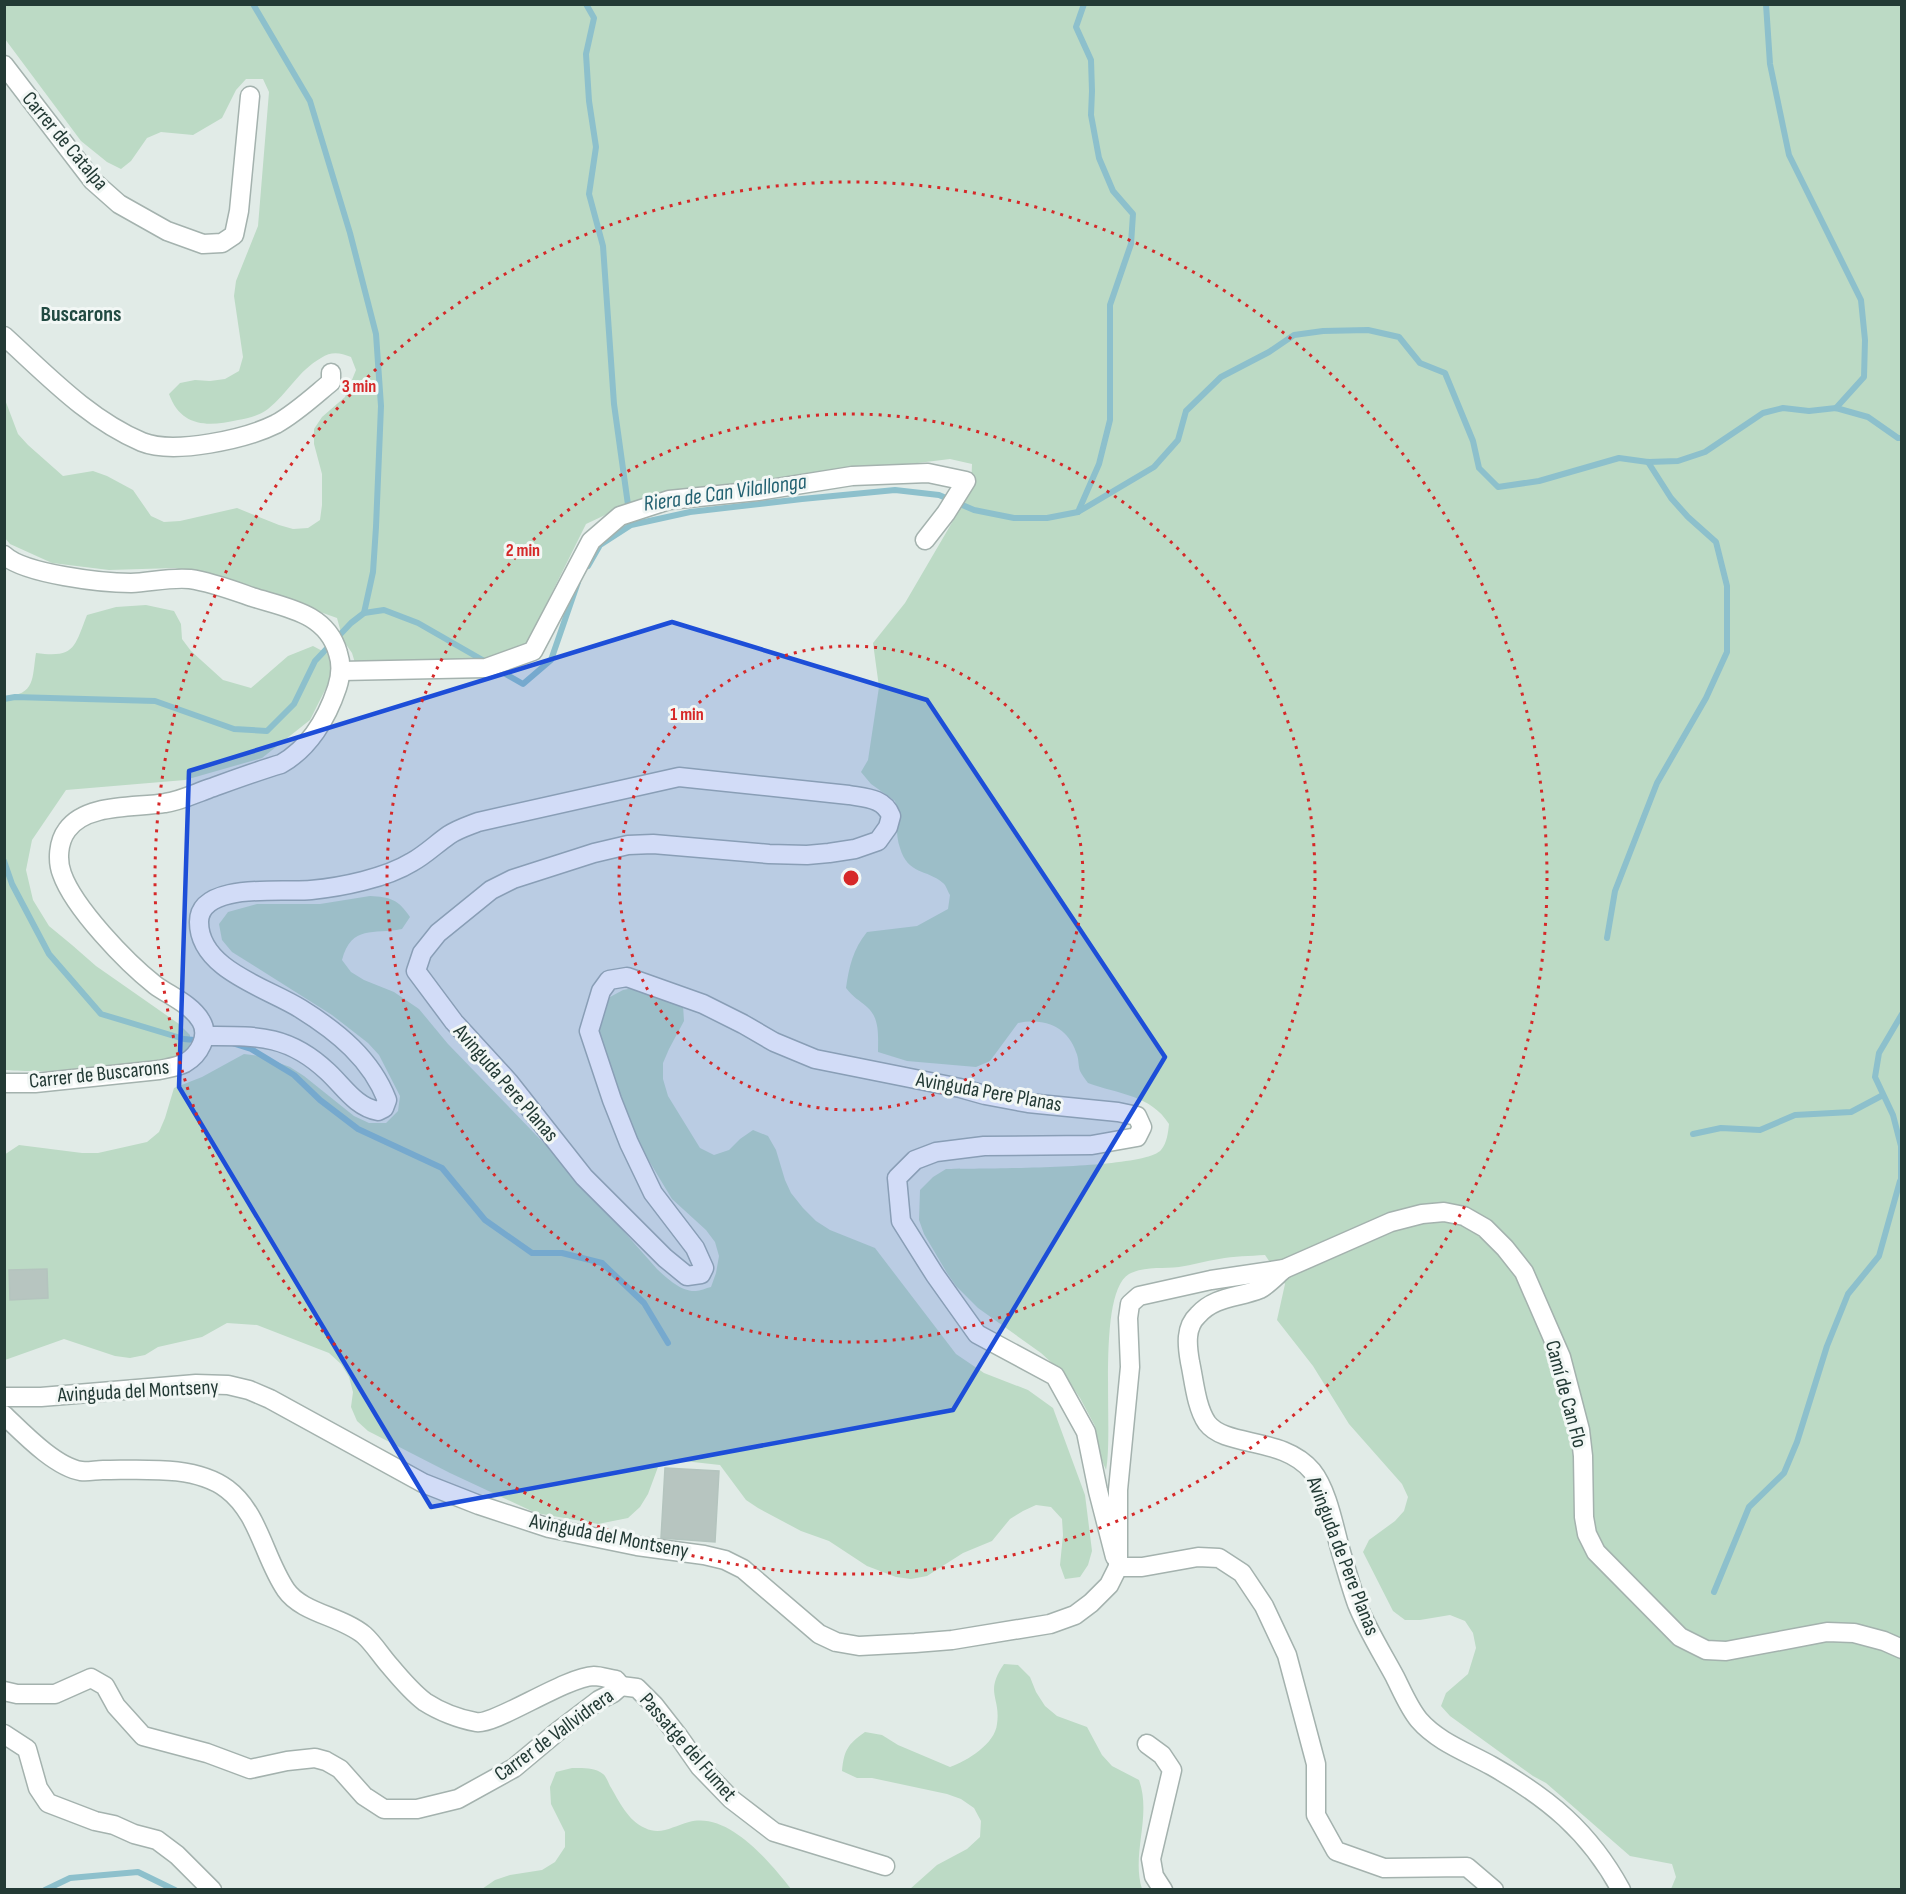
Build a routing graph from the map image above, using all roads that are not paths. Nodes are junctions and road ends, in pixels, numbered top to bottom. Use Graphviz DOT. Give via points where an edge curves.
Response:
graph roads {
  1 [pos="4,65"];
  2 [pos="250,96"];
  3 [pos="4,336"];
  4 [pos="331,373"];
  5 [pos="925,540"];
  6 [pos="6,560"];
  7 [pos="341,671"];
  8 [pos="205,1036"];
  9 [pos="4,1083"];
  10 [pos="1284,1269"];
  11 [pos="4,1397"];
  12 [pos="4,1415"];
  13 [pos="1118,1567"];
  14 [pos="1902,1649"];
  15 [pos="621,1686"];
  16 [pos="4,1691"];
  17 [pos="4,1734"];
  18 [pos="1147,1744"];
  19 [pos="885,1866"];
  20 [pos="212,1890"];
  21 [pos="1163,1890"];
  22 [pos="1494,1890"];
  23 [pos="1621,1890"];
  1 -- 2 [label="street, Carrer de Catalpa" via="93,181 119,204 167,231 203,244 222,243 234,235"];
  3 -- 4 [label="street" via="82,407 143,443 165,448 248,435 277,423 331,382"];
  5 -- 7 [label="street" via="966,481 927,473 852,476 669,500 620,516 591,541 533,651 486,668"];
  6 -- 7 [label="street" via="97,581 189,579 282,606 324,626 337,648"];
  7 -- 8 [label="street" via="337,688 314,734 281,764 169,802 87,815 66,831 58,860 62,875 82,907 131,964 197,1016"];
  8 -- 9 [label="street, Carrer de Buscarons" via="194,1057 176,1067"];
  8 -- 13 [label="street, Avinguda Pere Planas" via="256,1036 286,1043 327,1071 360,1104 378,1111 384,1108 387,1100 358,1052 302,1009 237,974 204,945 199,916 210,901 222,895 310,890 363,880 411,863 449,835 478,822 679,777 849,795 884,804 891,816 883,835 878,841 855,849 807,855 628,845 513,879 491,890 438,933 422,953 416,971 584,1177 687,1276 701,1274 704,1268 695,1248 653,1193 612,1100 590,1031 601,991 609,980 627,977 704,1004 815,1059 1028,1103 1137,1116 1142,1127 1137,1137 1092,1145 984,1146 936,1152 915,1160 897,1178 901,1221 977,1334 1055,1376 1086,1432"];
  10 -- 13 [label="street" via="1139,1296 1130,1304 1130,1367 1118,1490"];
  10 -- 14 [label="street, Camí de Can Flo" via="1391,1222 1422,1214 1444,1212 1464,1216 1485,1228 1524,1272 1561,1357 1580,1430 1587,1534 1607,1566 1680,1637 1706,1650 1726,1651 1827,1632 1854,1633"];
  10 -- 23 [label="street, Avinguda de Pere Planas" via="1261,1289 1216,1301 1192,1322 1188,1335 1190,1358 1206,1422 1224,1435 1290,1453 1312,1472 1332,1518 1358,1605 1418,1719 1437,1737 1493,1767 1560,1811 1611,1871"];
  11 -- 13 [label="street, Avinguda del Montseny" via="196,1384 249,1390 423,1483 479,1505 549,1528 725,1560 764,1585 819,1634 859,1646 952,1640 1050,1624 1091,1604 1110,1585"];
  12 -- 15 [label="street, Carrer de Vallvidrera" via="38,1446 79,1471 188,1472 229,1490 255,1525 287,1592 305,1608 335,1617 364,1635 424,1701 452,1715 478,1723 592,1676 616,1680"];
  13 -- 22 [label="street" via="1219,1558 1242,1573 1287,1655 1316,1764 1316,1815 1336,1851 1384,1868 1467,1867"];
  15 -- 16 [label="street, Carrer de Vallvidrera" via="514,1768 458,1799 417,1809 384,1809 364,1796 340,1769 315,1758 250,1769 143,1736 116,1706 105,1686 92,1678 55,1694"];
  15 -- 19 [label="street, Passatge del Fumet" via="637,1688 700,1767 743,1809 774,1832"];
  17 -- 20 [label="street" via="27,1749 38,1788 48,1803 157,1840"];
  18 -- 21 [label="street" via="1162,1755 1172,1770 1151,1859 1154,1876"];
}
